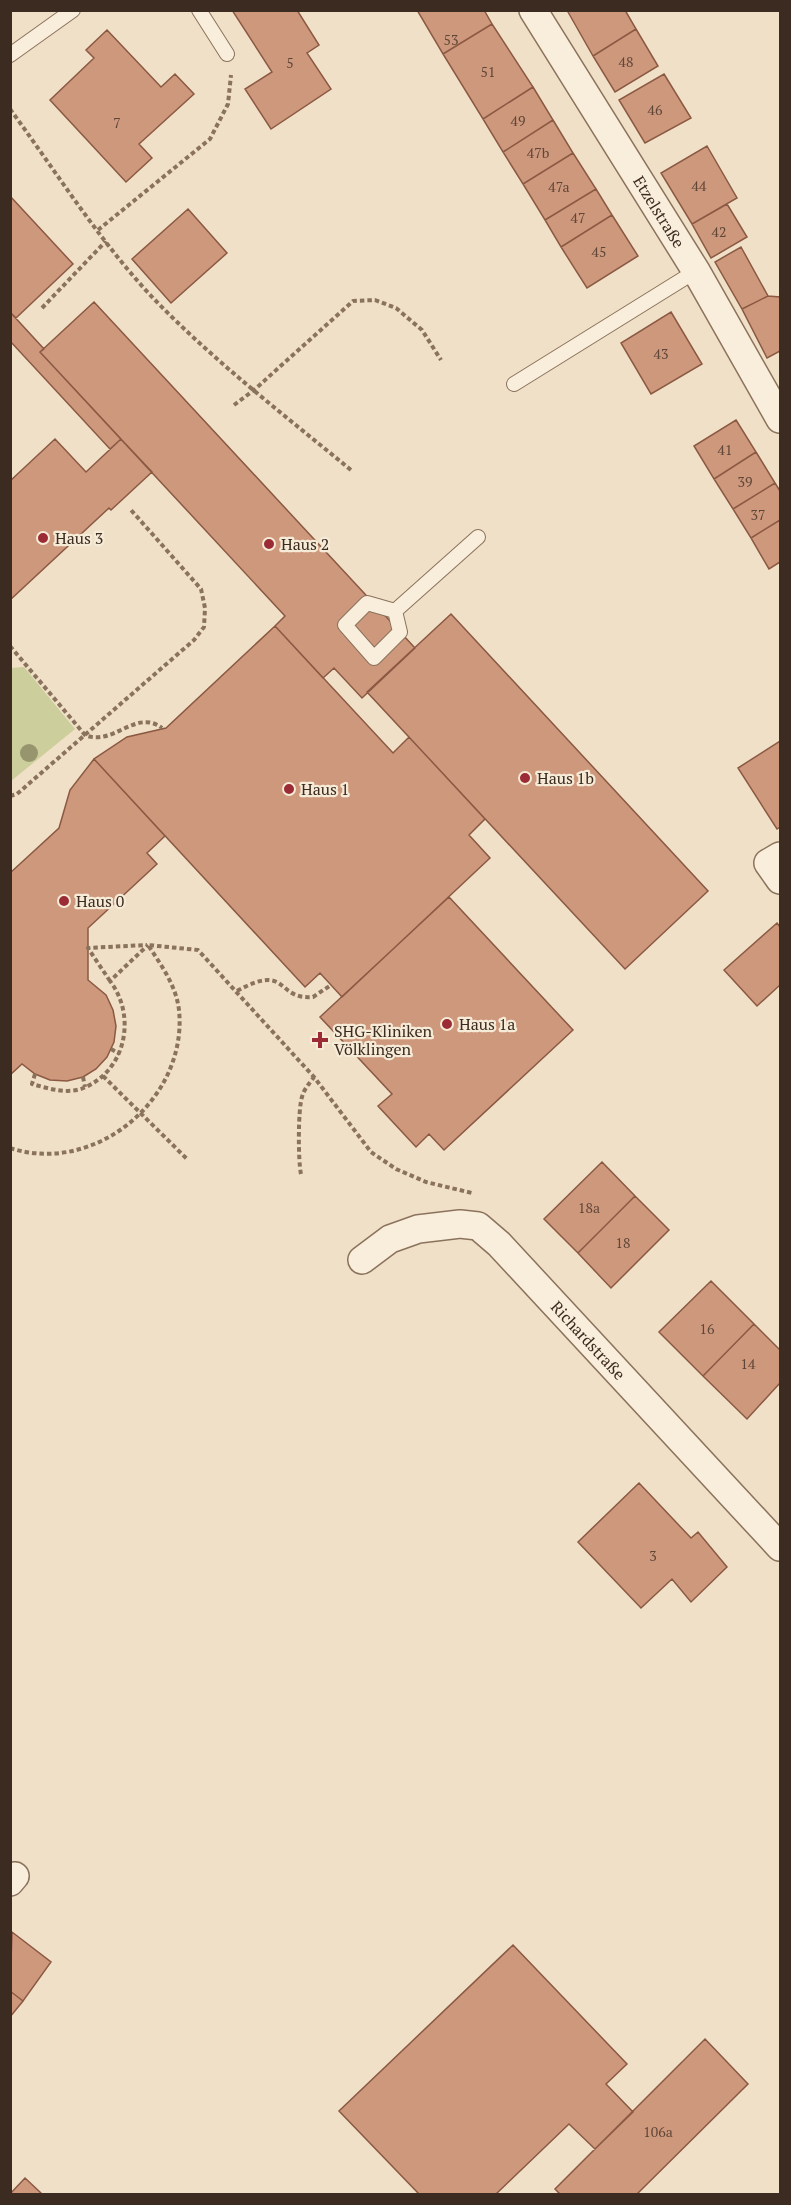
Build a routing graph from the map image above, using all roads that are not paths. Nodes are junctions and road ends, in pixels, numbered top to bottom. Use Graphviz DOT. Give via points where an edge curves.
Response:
graph roads {
  1 [pos="73,10"];
  2 [pos="199,10"];
  3 [pos="533,10"];
  4 [pos="228,54"];
  5 [pos="10,55"];
  6 [pos="696,271"];
  7 [pos="770,379"];
  8 [pos="514,384"];
  9 [pos="780,419"];
  10 [pos="478,537"];
  11 [pos="395,611"];
  12 [pos="780,856"];
  13 [pos="780,879"];
  14 [pos="362,1260"];
  15 [pos="780,1546"];
  1 -- 5 [label="lane"];
  2 -- 4 [label="lane"];
  3 -- 6 [label="street, Etzelstraße"];
  6 -- 7 [label="street, Etzelstraße"];
  6 -- 8 [label="lane"];
  7 -- 9 [label="street, Etzelstraße"];
  10 -- 11 [label="lane"];
  12 -- 13 [label="street" via="768,863"];
  14 -- 15 [label="street, Richardstraße" via="390,1239 418,1229 478,1226"];
}
